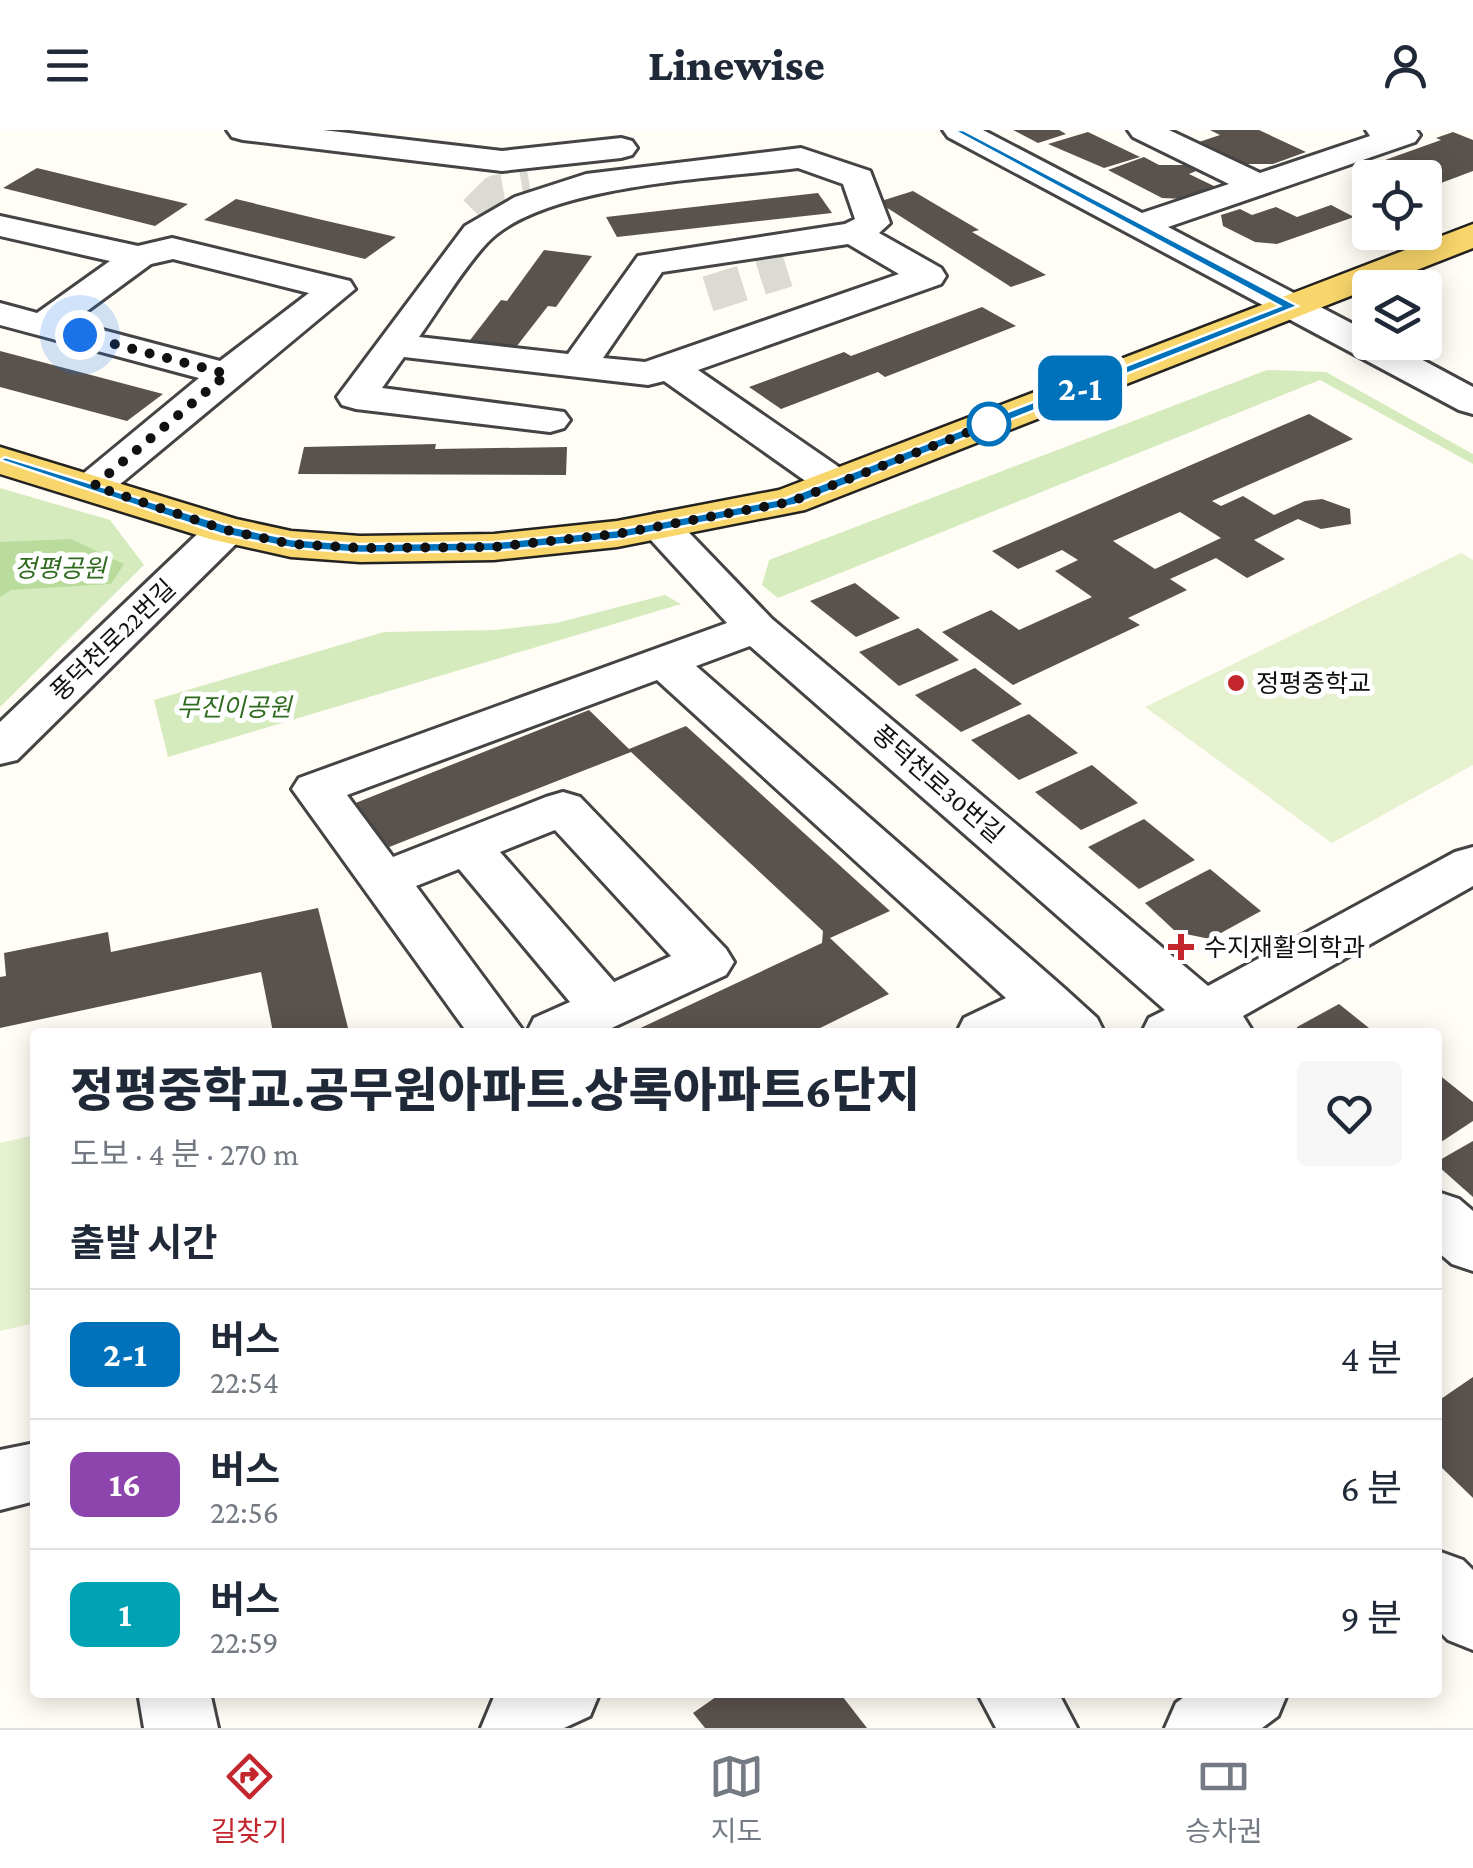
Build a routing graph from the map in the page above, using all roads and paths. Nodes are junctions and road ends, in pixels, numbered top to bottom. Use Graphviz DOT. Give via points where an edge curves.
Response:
graph roads {
  1 [pos="243,130"];
  2 [pos="959,130"];
  3 [pos="1144,130"];
  4 [pos="1330,130"];
  5 [pos="1375,138"];
  6 [pos="659,143"];
  7 [pos="1258,185"];
  8 [pos="530,187"];
  9 [pos="576,188"];
  10 [pos="1141,225"];
  11 [pos="0,226"];
  12 [pos="854,234"];
  13 [pos="1473,236"];
  14 [pos="139,257"];
  15 [pos="794,258"];
  16 [pos="868,297"];
  17 [pos="1291,306"];
  18 [pos="0,314"];
  19 [pos="43,326"];
  20 [pos="394,345"];
  21 [pos="578,368"];
  22 [pos="669,368"];
  23 [pos="227,374"];
  24 [pos="1473,402"];
  25 [pos="550,420"];
  26 [pos="0,460"];
  27 [pos="835,483"];
  28 [pos="94,486"];
  29 [pos="659,526"];
  30 [pos="226,530"];
  31 [pos="756,628"];
  32 [pos="664,662"];
  33 [pos="0,749"];
  34 [pos="467,846"];
  35 [pos="1473,864"];
  36 [pos="383,880"];
  37 [pos="606,1008"];
  38 [pos="1061,1017"];
  39 [pos="1200,1026"];
  40 [pos="493,1028"];
  41 [pos="563,1028"];
  42 [pos="1005,1028"];
  43 [pos="30,1473"];
  44 [pos="0,1480"];
  45 [pos="1442,1587"];
  46 [pos="1473,1617"];
  47 [pos="175,1698"];
  48 [pos="1018,1698"];
  49 [pos="1244,1698"];
  50 [pos="182,1728"];
  51 [pos="1040,1728"];
  52 [pos="1202,1728"];
  1 -- 6 [label="street" via="502,161"];
  2 -- 10 [label="street"];
  3 -- 7 [label="street"];
  4 -- 5 [label="street"];
  5 -- 7 [label="street"];
  7 -- 10 [label="street"];
  8 -- 9 [label="street"];
  9 -- 12 [label="street" via="800,158 858,178 873,223"];
  9 -- 20 [label="street" via="527,204 477,232"];
  10 -- 17 [label="street"];
  11 -- 14 [label="street"];
  12 -- 15 [label="street"];
  12 -- 16 [label="street" via="928,276"];
  13 -- 17 [label="main road"];
  14 -- 19 [label="street"];
  14 -- 23 [label="street" via="172,248 338,289"];
  15 -- 16 [label="street"];
  15 -- 21 [label="street" via="650,263"];
  16 -- 22 [label="street"];
  17 -- 24 [label="street"];
  17 -- 27 [label="main road"];
  18 -- 19 [label="street"];
  19 -- 23 [label="street"];
  20 -- 21 [label="street"];
  20 -- 25 [label="street" via="356,397"];
  21 -- 22 [label="street" via="648,374"];
  22 -- 27 [label="street"];
  23 -- 28 [label="street"];
  26 -- 28 [label="main road"];
  27 -- 29 [label="main road" via="790,502"];
  28 -- 30 [label="main road"];
  29 -- 30 [label="main road" via="494,547 291,544"];
  29 -- 31 [label="street, 풍덕천로30번길"];
  30 -- 33 [label="street, 풍덕천로22번길"];
  31 -- 32 [label="street"];
  31 -- 39 [label="street, 풍덕천로30번길"];
  32 -- 36 [label="street" via="316,789"];
  32 -- 38 [label="street"];
  34 -- 36 [label="street"];
  34 -- 37 [label="street"];
  34 -- 37 [label="street" via="562,808 708,962"];
  35 -- 39 [label="street"];
  36 -- 40 [label="street"];
  37 -- 41 [label="street"];
  38 -- 42 [label="street"];
  43 -- 44 [label="street"];
  45 -- 46 [label="street"];
  47 -- 50 [label="street"];
  48 -- 51 [label="street"];
  49 -- 52 [label="street"];
}
